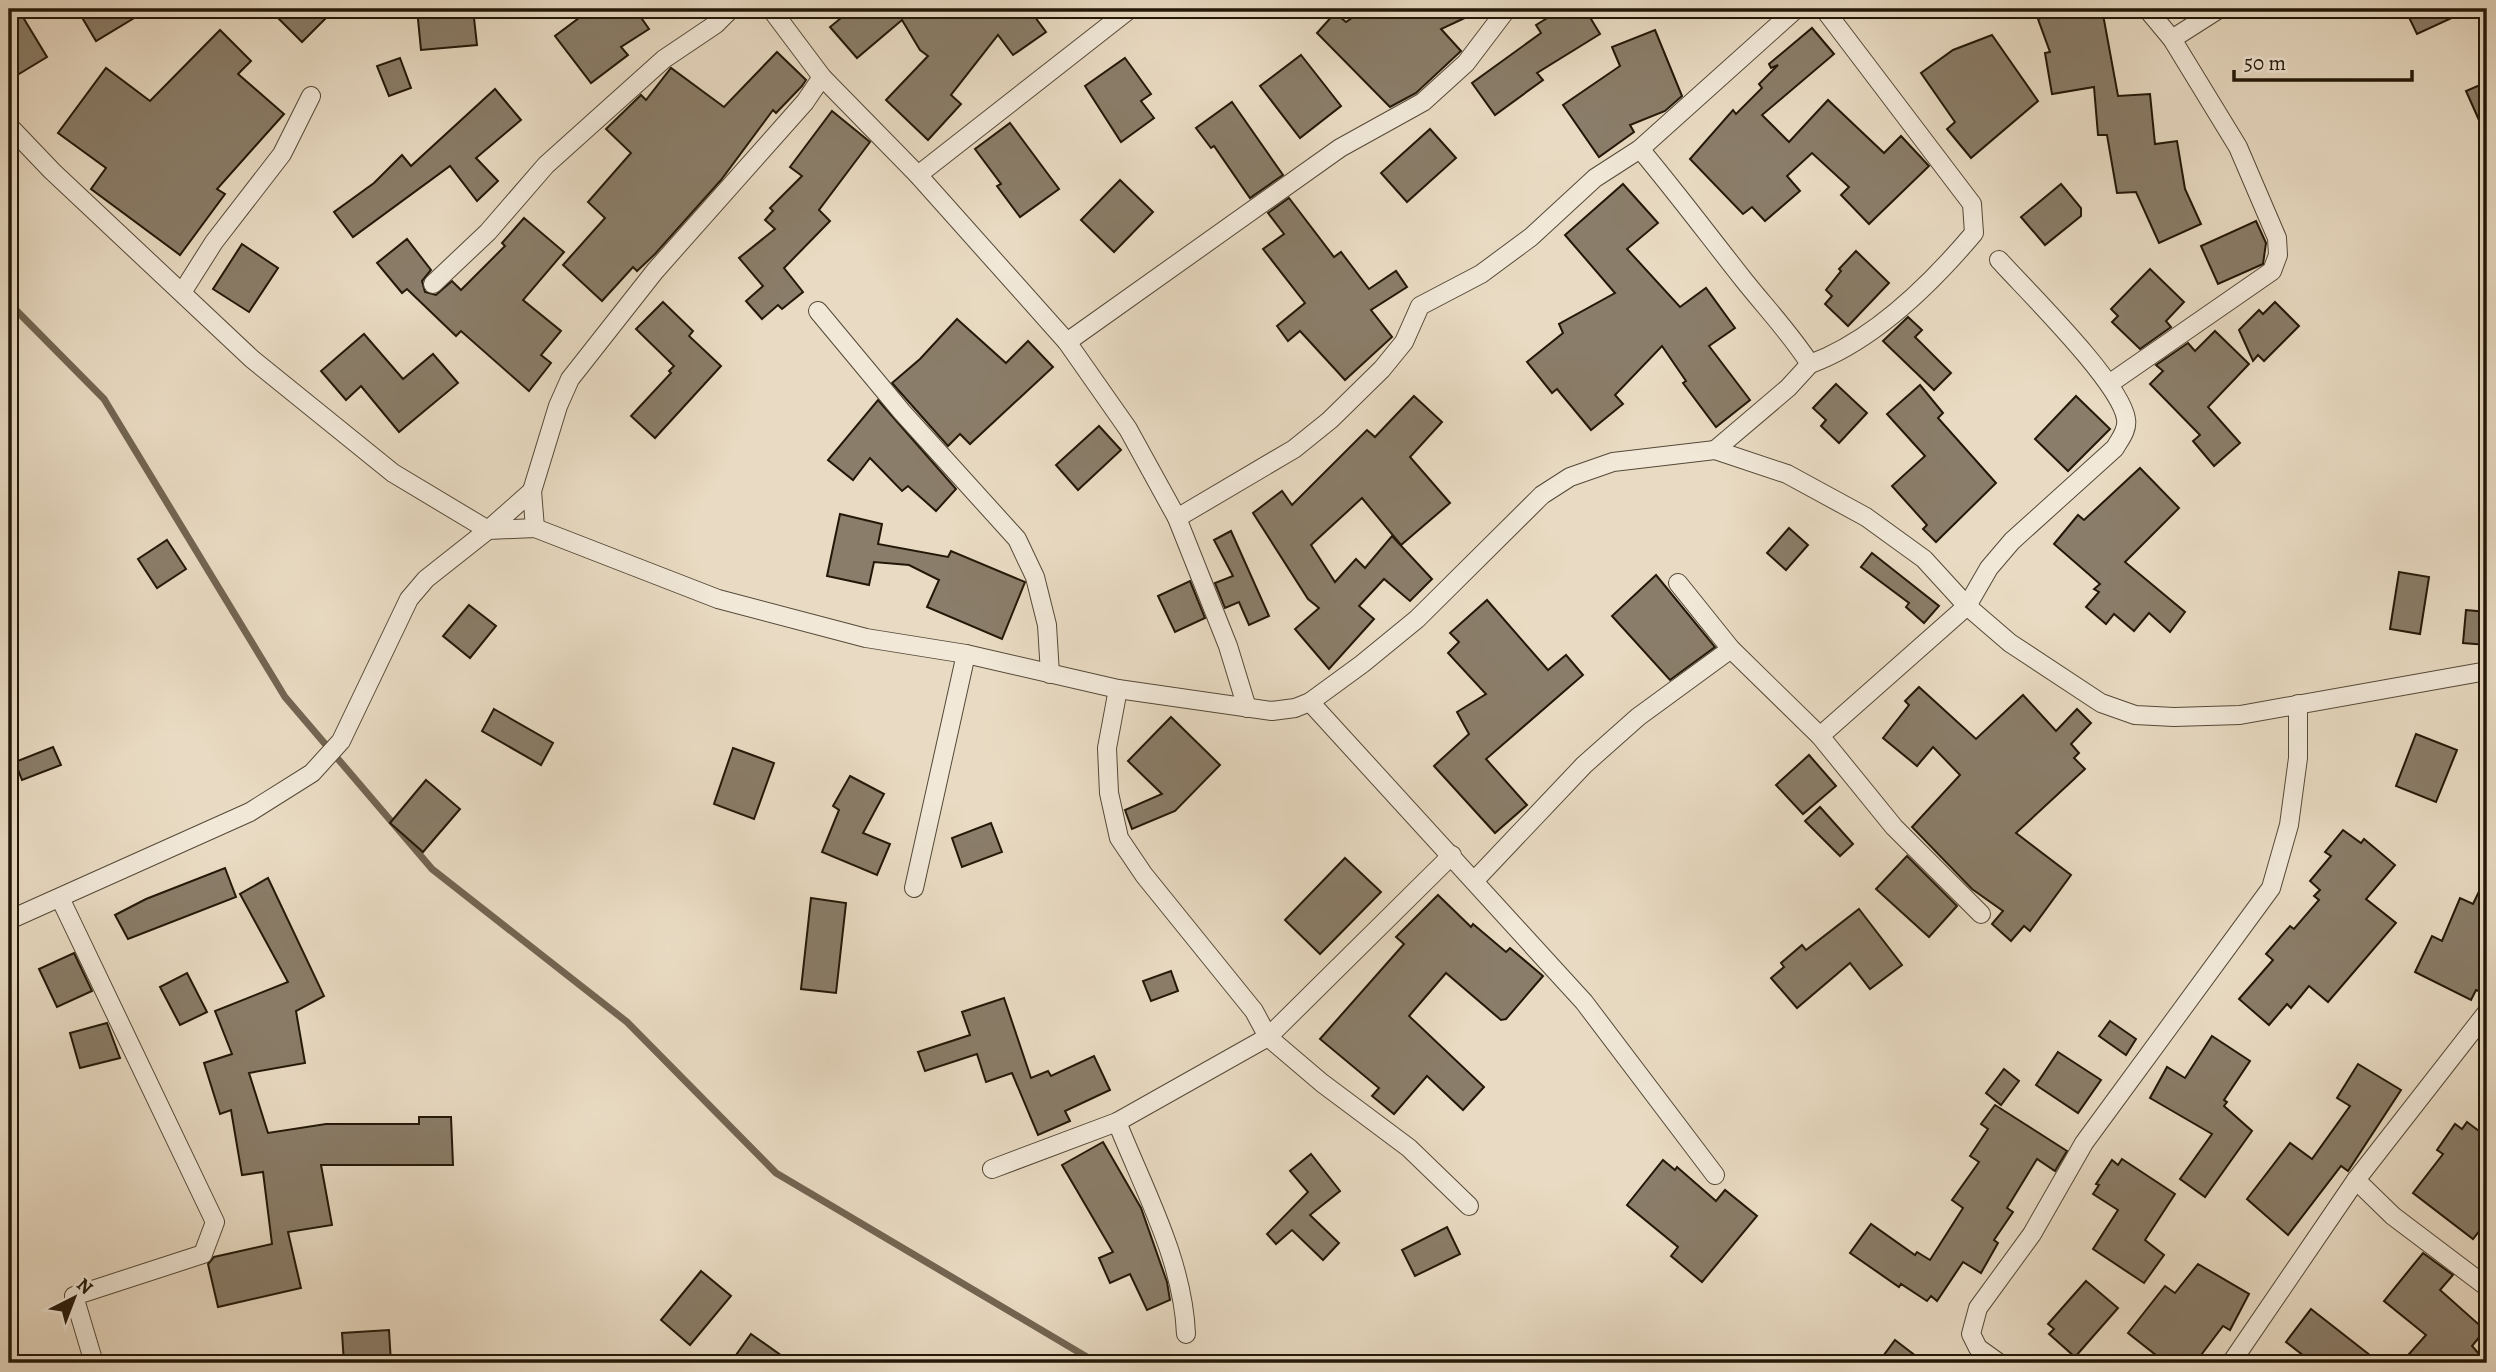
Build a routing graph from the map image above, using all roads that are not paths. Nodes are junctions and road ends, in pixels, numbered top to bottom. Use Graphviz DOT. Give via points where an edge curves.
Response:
graph roads {
  1 [pos="731,9"];
  2 [pos="771,9"];
  3 [pos="1130,9"];
  4 [pos="1507,9"];
  5 [pos="1796,9"];
  6 [pos="1824,9"];
  7 [pos="2147,9"];
  8 [pos="2220,9"];
  9 [pos="2172,39"];
  10 [pos="822,77"];
  11 [pos="311,96"];
  12 [pos="9,126"];
  13 [pos="1640,149"];
  14 [pos="918,175"];
  15 [pos="1999,260"];
  16 [pos="433,284"];
  17 [pos="183,291"];
  18 [pos="818,311"];
  19 [pos="1067,342"];
  20 [pos="1810,363"];
  21 [pos="2109,384"];
  22 [pos="1715,450"];
  23 [pos="532,491"];
  24 [pos="1177,518"];
  25 [pos="535,528"];
  26 [pos="488,530"];
  27 [pos="1678,583"];
  28 [pos="1966,606"];
  29 [pos="1731,649"];
  30 [pos="965,654"];
  31 [pos="2487,671"];
  32 [pos="1050,674"];
  33 [pos="1118,689"];
  34 [pos="1310,702"];
  35 [pos="2298,704"];
  36 [pos="1247,708"];
  37 [pos="1820,736"];
  38 [pos="1452,855"];
  39 [pos="1475,880"];
  40 [pos="914,888"];
  41 [pos="60,898"];
  42 [pos="1981,914"];
  43 [pos="9,920"];
  44 [pos="2487,1012"];
  45 [pos="1268,1037"];
  46 [pos="1116,1122"];
  47 [pos="992,1169"];
  48 [pos="1715,1175"];
  49 [pos="2356,1180"];
  50 [pos="1469,1206"];
  51 [pos="2487,1287"];
  52 [pos="1186,1334"];
  53 [pos="94,1363"];
  54 [pos="1999,1363"];
  55 [pos="2231,1363"];
  1 -- 16 [label="street" via="664,59 546,165 488,232"];
  2 -- 10 [label="street"];
  3 -- 14 [label="street"];
  4 -- 19 [label="street" via="1466,64 1423,102 1340,148"];
  5 -- 13 [label="street"];
  6 -- 20 [label="street" via="1972,204 1974,233 1873,331 1838,353"];
  7 -- 9 [label="street"];
  8 -- 9 [label="street"];
  9 -- 21 [label="street" via="2238,147 2277,238 2278,255 2272,271"];
  10 -- 14 [label="street"];
  10 -- 23 [label="street" via="805,102 654,271 570,379"];
  11 -- 17 [label="street" via="282,154 214,242"];
  12 -- 17 [label="street"];
  13 -- 20 [label="street" via="1782,321"];
  13 -- 24 [label="street" via="1595,178 1505,257 1420,306 1404,342 1382,369 1294,449"];
  14 -- 19 [label="street"];
  15 -- 21 [label="street"];
  17 -- 26 [label="street" via="252,359 393,473"];
  18 -- 32 [label="street" via="1017,539 1035,578 1047,625"];
  19 -- 24 [label="street" via="1128,429"];
  20 -- 22 [label="street" via="1788,388"];
  21 -- 28 [label="street" via="2126,417 2115,448 2012,541"];
  22 -- 28 [label="street" via="1787,474 1866,517 1924,559"];
  22 -- 34 [label="street" via="1613,462 1570,477 1532,504 1417,620"];
  23 -- 25 [label="street"];
  23 -- 26 [label="street"];
  24 -- 36 [label="street" via="1228,646"];
  25 -- 26 [label="street"];
  25 -- 30 [label="street" via="718,598 866,638"];
  26 -- 41 [label="street" via="426,579 409,599 341,741 312,773 250,812"];
  27 -- 29 [label="street"];
  28 -- 35 [label="street" via="2010,643 2089,695 2134,715 2240,715"];
  28 -- 37 [label="street"];
  29 -- 37 [label="street"];
  29 -- 39 [label="street" via="1638,717 1584,765"];
  30 -- 32 [label="street"];
  30 -- 40 [label="street"];
  31 -- 35 [label="street"];
  32 -- 33 [label="street"];
  33 -- 36 [label="street"];
  33 -- 45 [label="street" via="1107,748 1109,793 1119,838 1144,876 1254,1011"];
  34 -- 36 [label="street" via="1272,711"];
  34 -- 38 [label="street"];
  35 -- 54 [label="street" via="2298,758 2289,825 2271,888 2123,1087 2084,1143 2032,1234 1978,1307 1970,1335 1978,1348"];
  37 -- 42 [label="street" via="1894,827"];
  38 -- 39 [label="street"];
  38 -- 45 [label="street"];
  39 -- 48 [label="street" via="1584,1002"];
  41 -- 43 [label="street"];
  41 -- 53 [label="street" via="215,1222 203,1254 74,1296"];
  44 -- 49 [label="street"];
  45 -- 46 [label="street"];
  45 -- 50 [label="street" via="1409,1148"];
  46 -- 47 [label="street"];
  46 -- 52 [label="street" via="1171,1256 1185,1300"];
  49 -- 51 [label="street" via="2393,1216"];
  49 -- 55 [label="street"];
}
